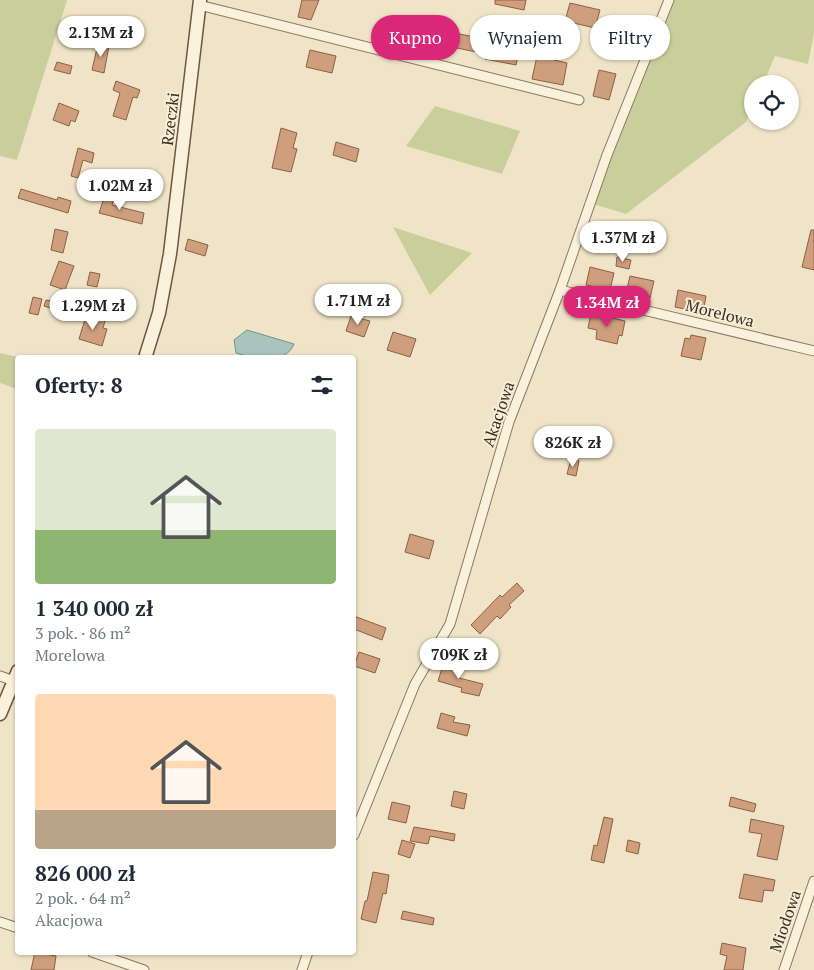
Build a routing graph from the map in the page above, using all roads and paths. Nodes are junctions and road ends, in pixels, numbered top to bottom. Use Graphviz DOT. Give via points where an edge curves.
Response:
graph roads {
  1 [pos="669,0"];
  2 [pos="200,2"];
  3 [pos="579,100"];
  4 [pos="560,290"];
  5 [pos="814,351"];
  6 [pos="146,355"];
  7 [pos="0,676"];
  8 [pos="15,676"];
  9 [pos="15,678"];
  10 [pos="0,714"];
  11 [pos="356,829"];
  12 [pos="814,881"];
  13 [pos="0,922"];
  14 [pos="15,927"];
  15 [pos="101,955"];
  16 [pos="307,955"];
  17 [pos="144,970"];
  18 [pos="302,970"];
  19 [pos="784,970"];
  1 -- 4 [label="street, Akacjowa" via="607,155"];
  2 -- 3 [label="street"];
  2 -- 6 [label="main road, Rzeczki" via="170,254 159,314"];
  4 -- 5 [label="street, Morelowa"];
  4 -- 11 [label="street, Akacjowa" via="509,422 450,624 411,692"];
  7 -- 8 [label="street"];
  9 -- 10 [label="main road"];
  12 -- 19 [label="street, Miodowa"];
  13 -- 14 [label="street"];
  15 -- 17 [label="street"];
  16 -- 18 [label="street"];
}
